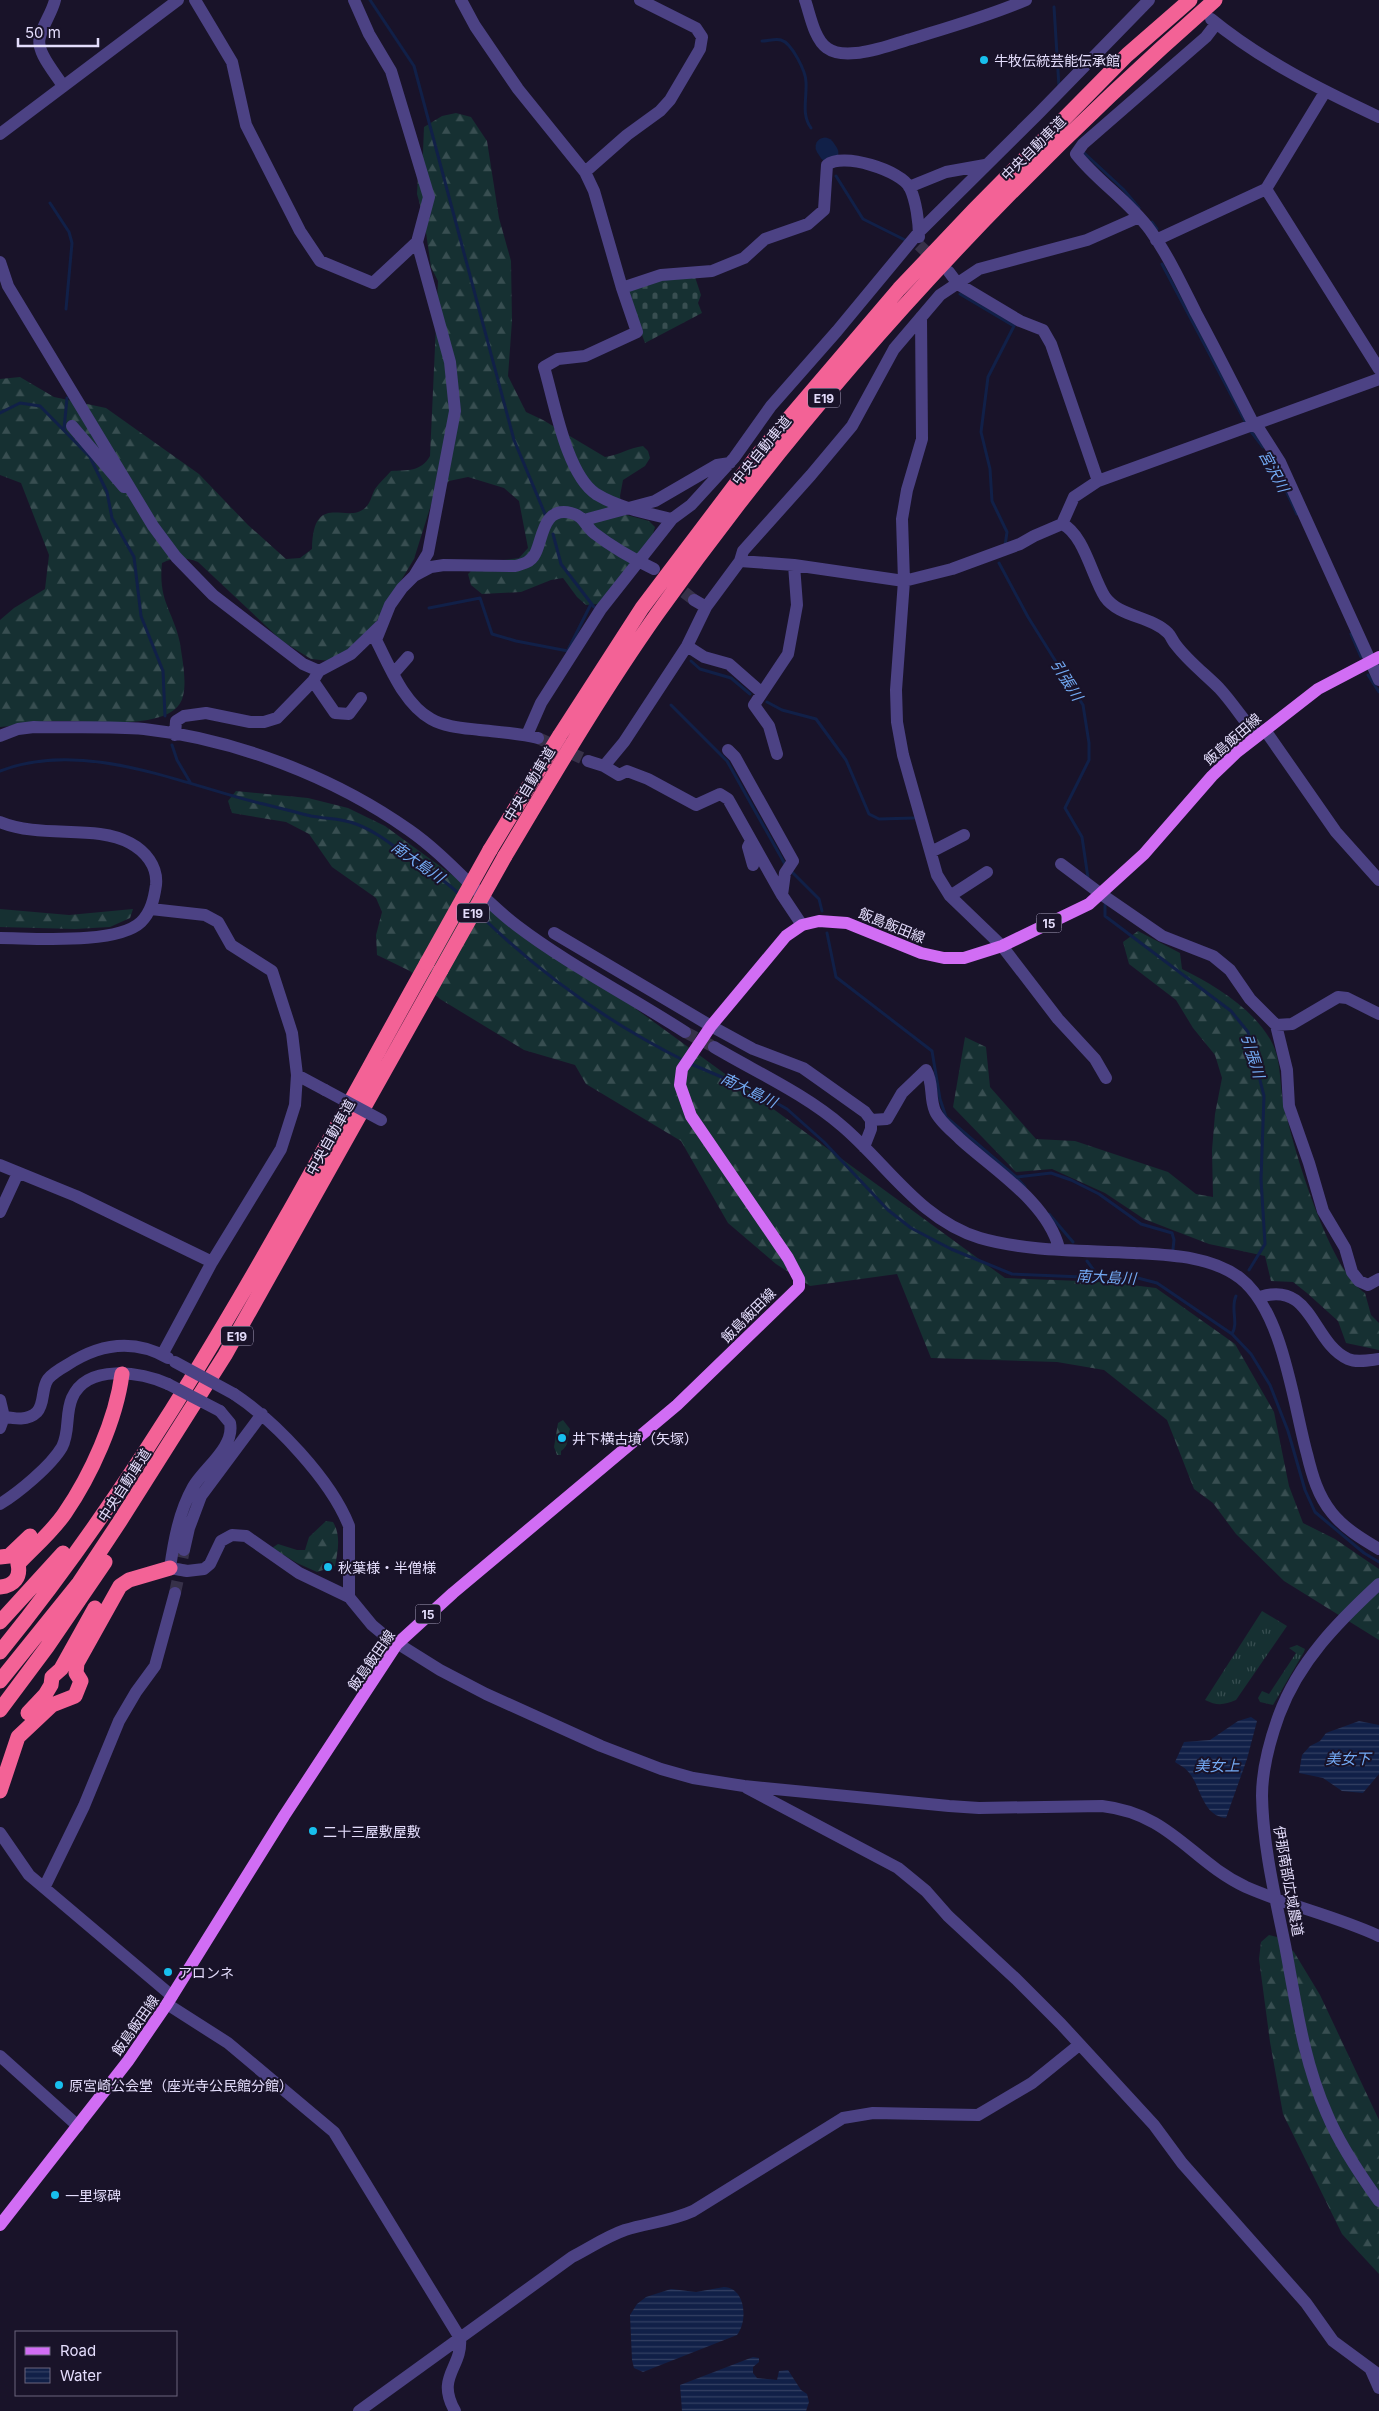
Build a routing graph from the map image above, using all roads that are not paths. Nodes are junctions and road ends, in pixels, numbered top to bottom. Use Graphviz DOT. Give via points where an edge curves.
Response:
graph roads {
  1 [pos="55,0"];
  2 [pos="178,0"];
  3 [pos="195,0"];
  4 [pos="354,0"];
  5 [pos="461,0"];
  6 [pos="640,0"];
  7 [pos="805,0"];
  8 [pos="1026,0"];
  9 [pos="1149,0"];
  10 [pos="1190,0"];
  11 [pos="1215,0"];
  12 [pos="63,86"];
  13 [pos="1325,92"];
  14 [pos="1379,117"];
  15 [pos="0,134"];
  16 [pos="985,165"];
  17 [pos="585,172"];
  18 [pos="910,187"];
  19 [pos="1266,189"];
  20 [pos="1139,217"];
  21 [pos="919,238"];
  22 [pos="1156,240"];
  23 [pos="417,242"];
  24 [pos="0,262"];
  25 [pos="948,272"];
  26 [pos="958,284"];
  27 [pos="622,288"];
  28 [pos="922,317"];
  29 [pos="1379,369"];
  30 [pos="1379,379"];
  31 [pos="72,426"];
  32 [pos="1248,427"];
  33 [pos="730,463"];
  34 [pos="1098,481"];
  35 [pos="134,494"];
  36 [pos="626,508"];
  37 [pos="672,519"];
  38 [pos="584,520"];
  39 [pos="1062,524"];
  40 [pos="639,562"];
  41 [pos="740,562"];
  42 [pos="794,564"];
  43 [pos="654,569"];
  44 [pos="414,576"];
  45 [pos="904,581"];
  46 [pos="694,600"];
  47 [pos="706,607"];
  48 [pos="382,624"];
  49 [pos="687,646"];
  50 [pos="408,657"];
  51 [pos="1374,660"];
  52 [pos="316,676"];
  53 [pos="392,679"];
  54 [pos="1379,680"];
  55 [pos="762,693"];
  56 [pos="362,698"];
  57 [pos="1261,733"];
  58 [pos="174,735"];
  59 [pos="0,736"];
  60 [pos="728,750"];
  61 [pos="777,754"];
  62 [pos="588,761"];
  63 [pos="604,766"];
  64 [pos="0,822"];
  65 [pos="964,835"];
  66 [pos="751,840"];
  67 [pos="931,852"];
  68 [pos="1061,864"];
  69 [pos="753,865"];
  70 [pos="986,872"];
  71 [pos="1379,880"];
  72 [pos="1101,894"];
  73 [pos="782,895"];
  74 [pos="950,896"];
  75 [pos="151,909"];
  76 [pos="802,925"];
  77 [pos="554,932"];
  78 [pos="0,938"];
  79 [pos="1002,946"];
  80 [pos="434,966"];
  81 [pos="1379,1014"];
  82 [pos="1276,1025"];
  83 [pos="711,1026"];
  84 [pos="686,1032"];
  85 [pos="714,1047"];
  86 [pos="297,1075"];
  87 [pos="1106,1078"];
  88 [pos="381,1120"];
  89 [pos="871,1120"];
  90 [pos="864,1147"];
  91 [pos="0,1165"];
  92 [pos="18,1173"];
  93 [pos="0,1212"];
  94 [pos="1059,1248"];
  95 [pos="212,1262"];
  96 [pos="1379,1279"];
  97 [pos="1260,1297"];
  98 [pos="162,1355"];
  99 [pos="1379,1359"];
  100 [pos="122,1374"];
  101 [pos="0,1400"];
  102 [pos="262,1414"];
  103 [pos="1,1420"];
  104 [pos="142,1455"];
  105 [pos="163,1455"];
  106 [pos="78,1490"];
  107 [pos="0,1504"];
  108 [pos="1379,1549"];
  109 [pos="184,1550"];
  110 [pos="0,1557"];
  111 [pos="170,1568"];
  112 [pos="1379,1584"];
  113 [pos="0,1587"];
  114 [pos="175,1593"];
  115 [pos="349,1597"];
  116 [pos="0,1622"];
  117 [pos="396,1644"];
  118 [pos="0,1652"];
  119 [pos="0,1681"];
  120 [pos="0,1710"];
  121 [pos="0,1761"];
  122 [pos="744,1786"];
  123 [pos="0,1791"];
  124 [pos="0,1833"];
  125 [pos="45,1886"];
  126 [pos="1275,1898"];
  127 [pos="1379,1936"];
  128 [pos="170,2000"];
  129 [pos="1080,2045"];
  130 [pos="0,2056"];
  131 [pos="78,2126"];
  132 [pos="1379,2201"];
  133 [pos="0,2225"];
  134 [pos="460,2338"];
  135 [pos="1375,2372"];
  136 [pos="1379,2388"];
  137 [pos="359,2411"];
  138 [pos="455,2411"];
  1 -- 12 [label="street" via="39,38 42,51"];
  2 -- 12 [label="street"];
  3 -- 23 [label="street" via="232,62 246,125 300,231 320,261 373,283"];
  4 -- 23 [label="street" via="390,71 428,197"];
  5 -- 17 [label="street" via="518,89"];
  6 -- 17 [label="street" via="696,28 702,37 700,49 660,111"];
  7 -- 8 [label="street" via="824,46 845,54 866,52 930,33"];
  9 -- 16 [label="street"];
  10 -- 80 [label="highway, 中央自動車道 / E19, bridge" via="1127,55 967,217 899,289 760,452 642,608 560,735 490,850"];
  11 -- 80 [label="highway, 中央自動車道 / E19, bridge" via="1137,68 1047,157 846,370 710,540 656,616 573,742"];
  12 -- 15 [label="street"];
  13 -- 14 [label="street"];
  13 -- 19 [label="street"];
  13 -- 20 [label="street" via="1214,21 1199,44 1076,154"];
  16 -- 18 [label="street" via="946,172"];
  16 -- 21 [label="street"];
  17 -- 27 [label="street" via="594,191"];
  18 -- 21 [label="street"];
  18 -- 27 [label="street" via="880,169 845,159 832,160 827,165 824,210 808,224 765,239 744,258 712,271 661,275"];
  19 -- 22 [label="street"];
  19 -- 29 [label="street"];
  20 -- 22 [label="street"];
  20 -- 26 [label="street" via="1087,240 980,269"];
  21 -- 33 [label="street" via="771,406"];
  22 -- 32 [label="street" via="1183,287"];
  23 -- 44 [label="street" via="450,362 455,412 428,553"];
  24 -- 35 [label="street" via="8,286"];
  25 -- 26 [label="street"];
  26 -- 28 [label="street" via="940,295"];
  26 -- 34 [label="street" via="1020,321 1043,330 1051,344"];
  27 -- 36 [label="street" via="637,332 585,356 558,359 544,367 561,435 579,473 594,493"];
  28 -- 41 [label="street" via="894,349 852,426 743,551"];
  28 -- 45 [label="street" via="922,439 902,519"];
  30 -- 32 [label="street"];
  31 -- 35 [label="street" via="120,484"];
  32 -- 34 [label="street"];
  32 -- 51 [label="street" via="1259,429 1280,462"];
  33 -- 36 [label="street" via="718,465 655,501"];
  33 -- 37 [label="street" via="691,505"];
  34 -- 39 [label="street" via="1074,498"];
  35 -- 52 [label="street" via="176,557 213,595"];
  36 -- 37 [label="street"];
  36 -- 38 [label="street"];
  37 -- 40 [label="street"];
  38 -- 40 [label="street" via="592,532"];
  38 -- 44 [label="street" via="571,513 550,518 542,528 534,555 526,563 516,566 444,565 431,567"];
  39 -- 45 [label="street" via="1020,544 952,569"];
  39 -- 57 [label="street" via="1070,528 1090,559 1106,598 1116,607 1168,633 1176,646"];
  40 -- 43 [label="street"];
  40 -- 53 [label="street" via="596,617 541,703 532,737 462,728 430,719"];
  41 -- 42 [label="street"];
  41 -- 47 [label="street"];
  42 -- 45 [label="street"];
  42 -- 55 [label="street" via="797,606 788,654"];
  44 -- 48 [label="street" via="390,605"];
  45 -- 67 [label="street" via="898,645 897,722"];
  46 -- 47 [label="street"];
  47 -- 49 [label="street"];
  48 -- 52 [label="street" via="351,654"];
  48 -- 53 [label="street" via="376,640"];
  49 -- 55 [label="street" via="704,657 729,664"];
  49 -- 63 [label="street" via="624,742"];
  50 -- 53 [label="street"];
  51 -- 54 [label="street"];
  51 -- 57 [label="main road, 飯島飯田線 / 15" via="1318,689"];
  52 -- 56 [label="street" via="335,713 349,714"];
  52 -- 58 [label="street" via="277,718 250,722 215,714 192,714 176,721"];
  55 -- 61 [label="street" via="754,705 769,726"];
  57 -- 71 [label="street" via="1336,832"];
  57 -- 72 [label="main road, 飯島飯田線 / 15" via="1212,776 1144,854"];
  58 -- 59 [label="street" via="140,729 34,727"];
  58 -- 84 [label="street" via="252,753 286,765 389,816 431,846 515,925"];
  60 -- 73 [label="street" via="793,861 785,873"];
  62 -- 63 [label="street"];
  63 -- 66 [label="street" via="619,775 626,771 648,779 696,805 720,794 728,799"];
  64 -- 75 [label="street" via="38,832 102,835 130,843 146,854 153,865 157,878"];
  65 -- 67 [label="street"];
  66 -- 69 [label="street" via="748,847"];
  66 -- 73 [label="street"];
  67 -- 74 [label="street" via="937,875"];
  68 -- 72 [label="street"];
  70 -- 74 [label="street"];
  72 -- 79 [label="main road, 飯島飯田線 / 15" via="1089,904"];
  72 -- 82 [label="street" via="1162,936 1213,956 1230,970 1250,999"];
  73 -- 76 [label="street"];
  74 -- 79 [label="street"];
  75 -- 78 [label="street" via="140,923 125,932 100,937"];
  75 -- 86 [label="street" via="205,915 218,922 231,945 272,971 292,1033"];
  76 -- 79 [label="main road, 飯島飯田線 / 15" via="819,921 847,923 922,954 944,958 964,958"];
  76 -- 83 [label="main road, 飯島飯田線 / 15" via="786,936"];
  77 -- 83 [label="street"];
  79 -- 87 [label="street" via="1058,1019 1095,1059"];
  80 -- 104 [label="highway, 中央自動車道 / E19"];
  80 -- 105 [label="highway, 中央自動車道 / E19" via="286,1250"];
  81 -- 82 [label="street" via="1347,998 1338,997 1292,1024"];
  82 -- 96 [label="street" via="1287,1070 1289,1106 1323,1211 1345,1248 1352,1272 1359,1281 1368,1285"];
  83 -- 89 [label="street" via="753,1049 803,1068 865,1112"];
  83 -- 117 [label="main road, 飯島飯田線 / 15" via="682,1069 680,1085 691,1116 788,1258 799,1287 677,1405"];
  85 -- 90 [label="street" via="818,1108"];
  86 -- 88 [label="street, bridge"];
  86 -- 95 [label="street" via="295,1105 281,1150"];
  89 -- 90 [label="street"];
  89 -- 94 [label="street" via="886,1119 902,1093 926,1070 932,1079 934,1110 989,1166 1019,1188 1055,1232"];
  90 -- 94 [label="street" via="923,1206 954,1227 980,1238"];
  91 -- 92 [label="street"];
  92 -- 93 [label="street"];
  92 -- 95 [label="street" via="76,1196"];
  94 -- 97 [label="street" via="1198,1260 1238,1276"];
  95 -- 98 [label="street"];
  97 -- 99 [label="street" via="1284,1295 1298,1300 1337,1352 1350,1360"];
  97 -- 108 [label="street" via="1281,1347 1311,1470 1324,1501 1344,1526"];
  98 -- 102 [label="street, bridge" via="234,1394"];
  98 -- 103 [label="street" via="125,1346 97,1349 80,1356 51,1376 37,1412 23,1418"];
  100 -- 106 [label="highway" via="111,1421"];
  100 -- 107 [label="street" via="95,1377 78,1389 72,1398 66,1438 58,1452"];
  100 -- 111 [label="street, bridge" via="143,1376 168,1384 220,1411 230,1422 230,1436 196,1482 186,1502 175,1535"];
  101 -- 103 [label="street"];
  102 -- 109 [label="street" via="200,1496"];
  102 -- 115 [label="street" via="319,1478 345,1516 349,1534"];
  104 -- 116 [label="highway" via="84,1529"];
  104 -- 118 [label="highway, 中央自動車道 / E19"];
  105 -- 119 [label="highway, 中央自動車道 / E19" via="78,1583"];
  105 -- 120 [label="highway" via="151,1483 93,1580"];
  106 -- 110 [label="highway" via="18,1549 9,1556"];
  106 -- 113 [label="highway" via="65,1514 18,1564 20,1572 17,1579 6,1587"];
  111 -- 115 [label="street" via="204,1569 210,1564 220,1540 238,1534 254,1541 312,1580"];
  111 -- 121 [label="highway" via="124,1572 114,1578 61,1669 52,1677 45,1695 13,1728"];
  111 -- 123 [label="highway" via="129,1580 115,1593 78,1663 78,1691 75,1696 52,1705 18,1737"];
  112 -- 126 [label="street, 伊那南部広域農道" via="1328,1632 1302,1670 1279,1714 1262,1794"];
  114 -- 125 [label="street" via="155,1666 119,1721 84,1806"];
  115 -- 117 [label="street" via="372,1625"];
  117 -- 122 [label="street" via="486,1694 601,1746 685,1776"];
  117 -- 128 [label="main road, 飯島飯田線 / 15"];
  122 -- 126 [label="street" via="979,1808 1122,1808 1155,1822 1226,1875"];
  122 -- 129 [label="street" via="898,1868 926,1891"];
  124 -- 125 [label="street" via="29,1875"];
  125 -- 128 [label="street"];
  126 -- 127 [label="street"];
  126 -- 132 [label="street, 伊那南部広域農道" via="1310,2070 1327,2115"];
  128 -- 131 [label="main road, 飯島飯田線 / 15"];
  128 -- 134 [label="street" via="228,2043 334,2132"];
  129 -- 134 [label="street" via="1032,2083 978,2114 872,2113 843,2118 693,2211 676,2219 602,2239"];
  129 -- 135 [label="street" via="1154,2125 1182,2163 1306,2303 1333,2341"];
  130 -- 131 [label="street"];
  131 -- 133 [label="main road, 飯島飯田線 / 15"];
  134 -- 137 [label="street"];
  134 -- 138 [label="street" via="461,2349 448,2376 447,2398"];
  135 -- 136 [label="street"];
}
